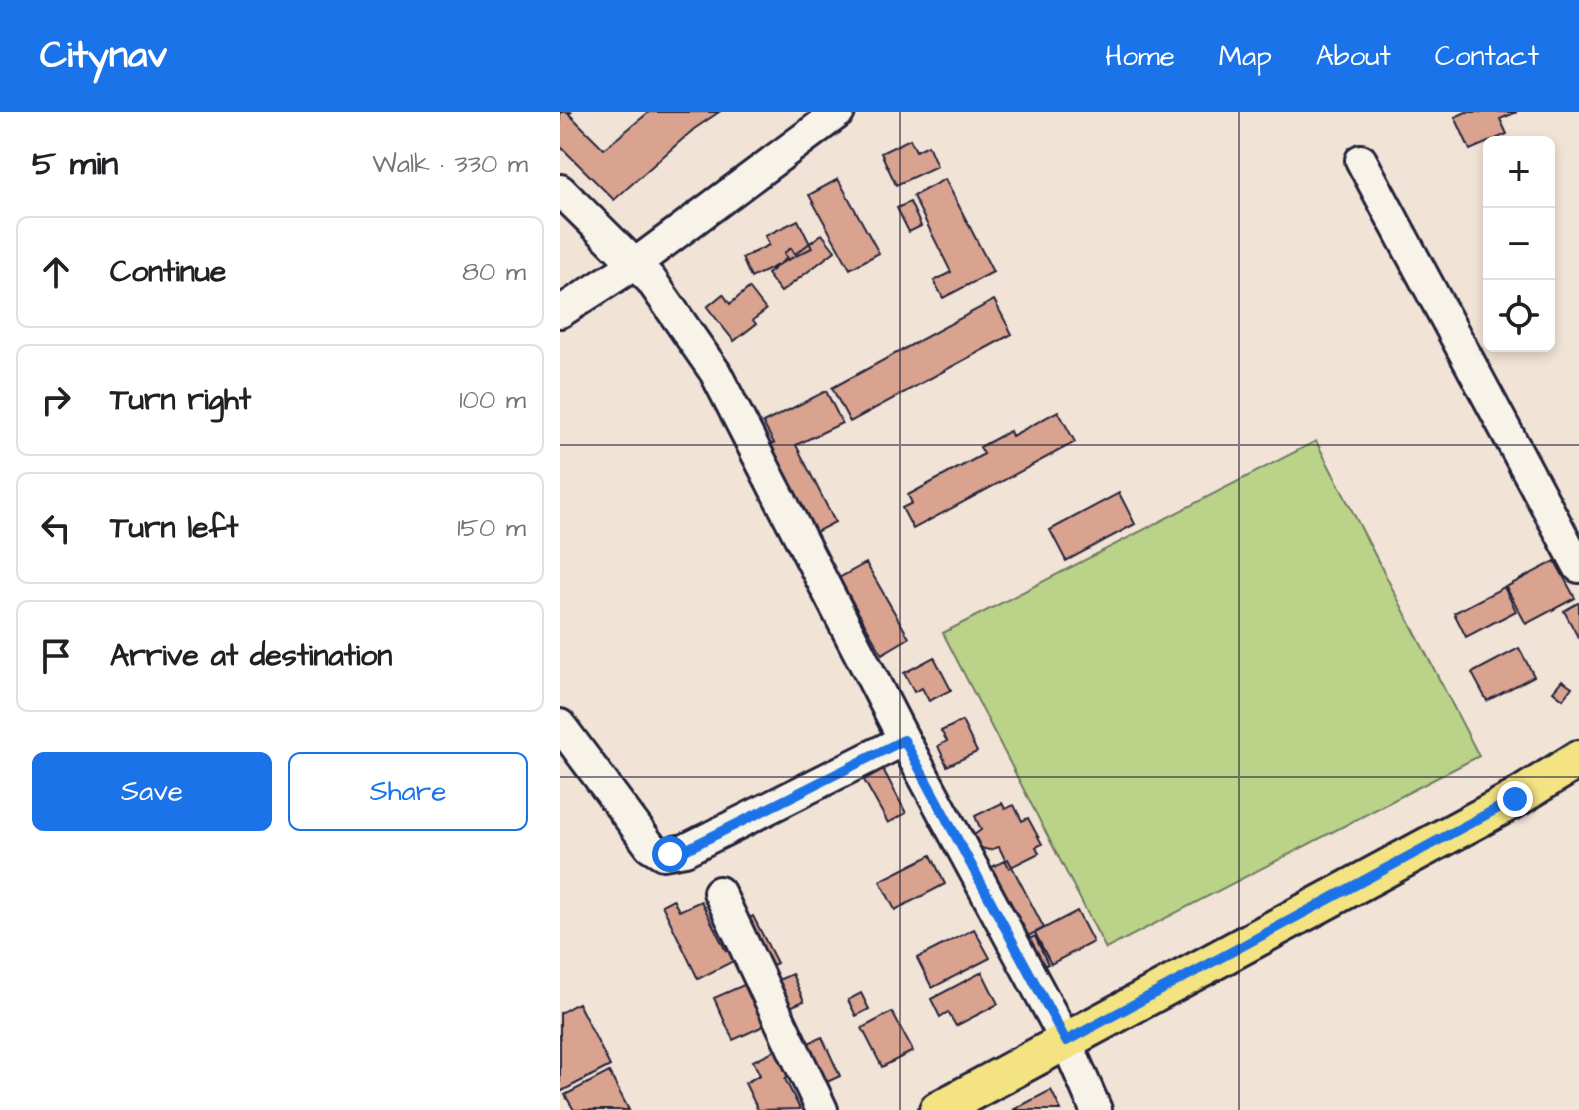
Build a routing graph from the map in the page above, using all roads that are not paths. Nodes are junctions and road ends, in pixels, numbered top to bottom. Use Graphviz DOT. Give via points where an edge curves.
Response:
graph roads {
  1 [pos="832,114"];
  2 [pos="1361,160"];
  3 [pos="560,190"];
  4 [pos="635,264"];
  5 [pos="560,312"];
  6 [pos="1579,567"];
  7 [pos="560,725"];
  8 [pos="904,740"];
  9 [pos="1579,759"];
  10 [pos="719,892"];
  11 [pos="1066,1041"];
  12 [pos="822,1110"];
  13 [pos="938,1110"];
  14 [pos="1096,1110"];
  1 -- 4 [label="street"];
  2 -- 6 [label="street"];
  3 -- 4 [label="street"];
  4 -- 5 [label="street"];
  4 -- 8 [label="street" via="715,372"];
  7 -- 8 [label="street" via="650,846 670,854"];
  8 -- 11 [label="street"];
  9 -- 11 [label="main road" via="1515,799"];
  10 -- 12 [label="street"];
  11 -- 13 [label="main road"];
  11 -- 14 [label="street"];
}
